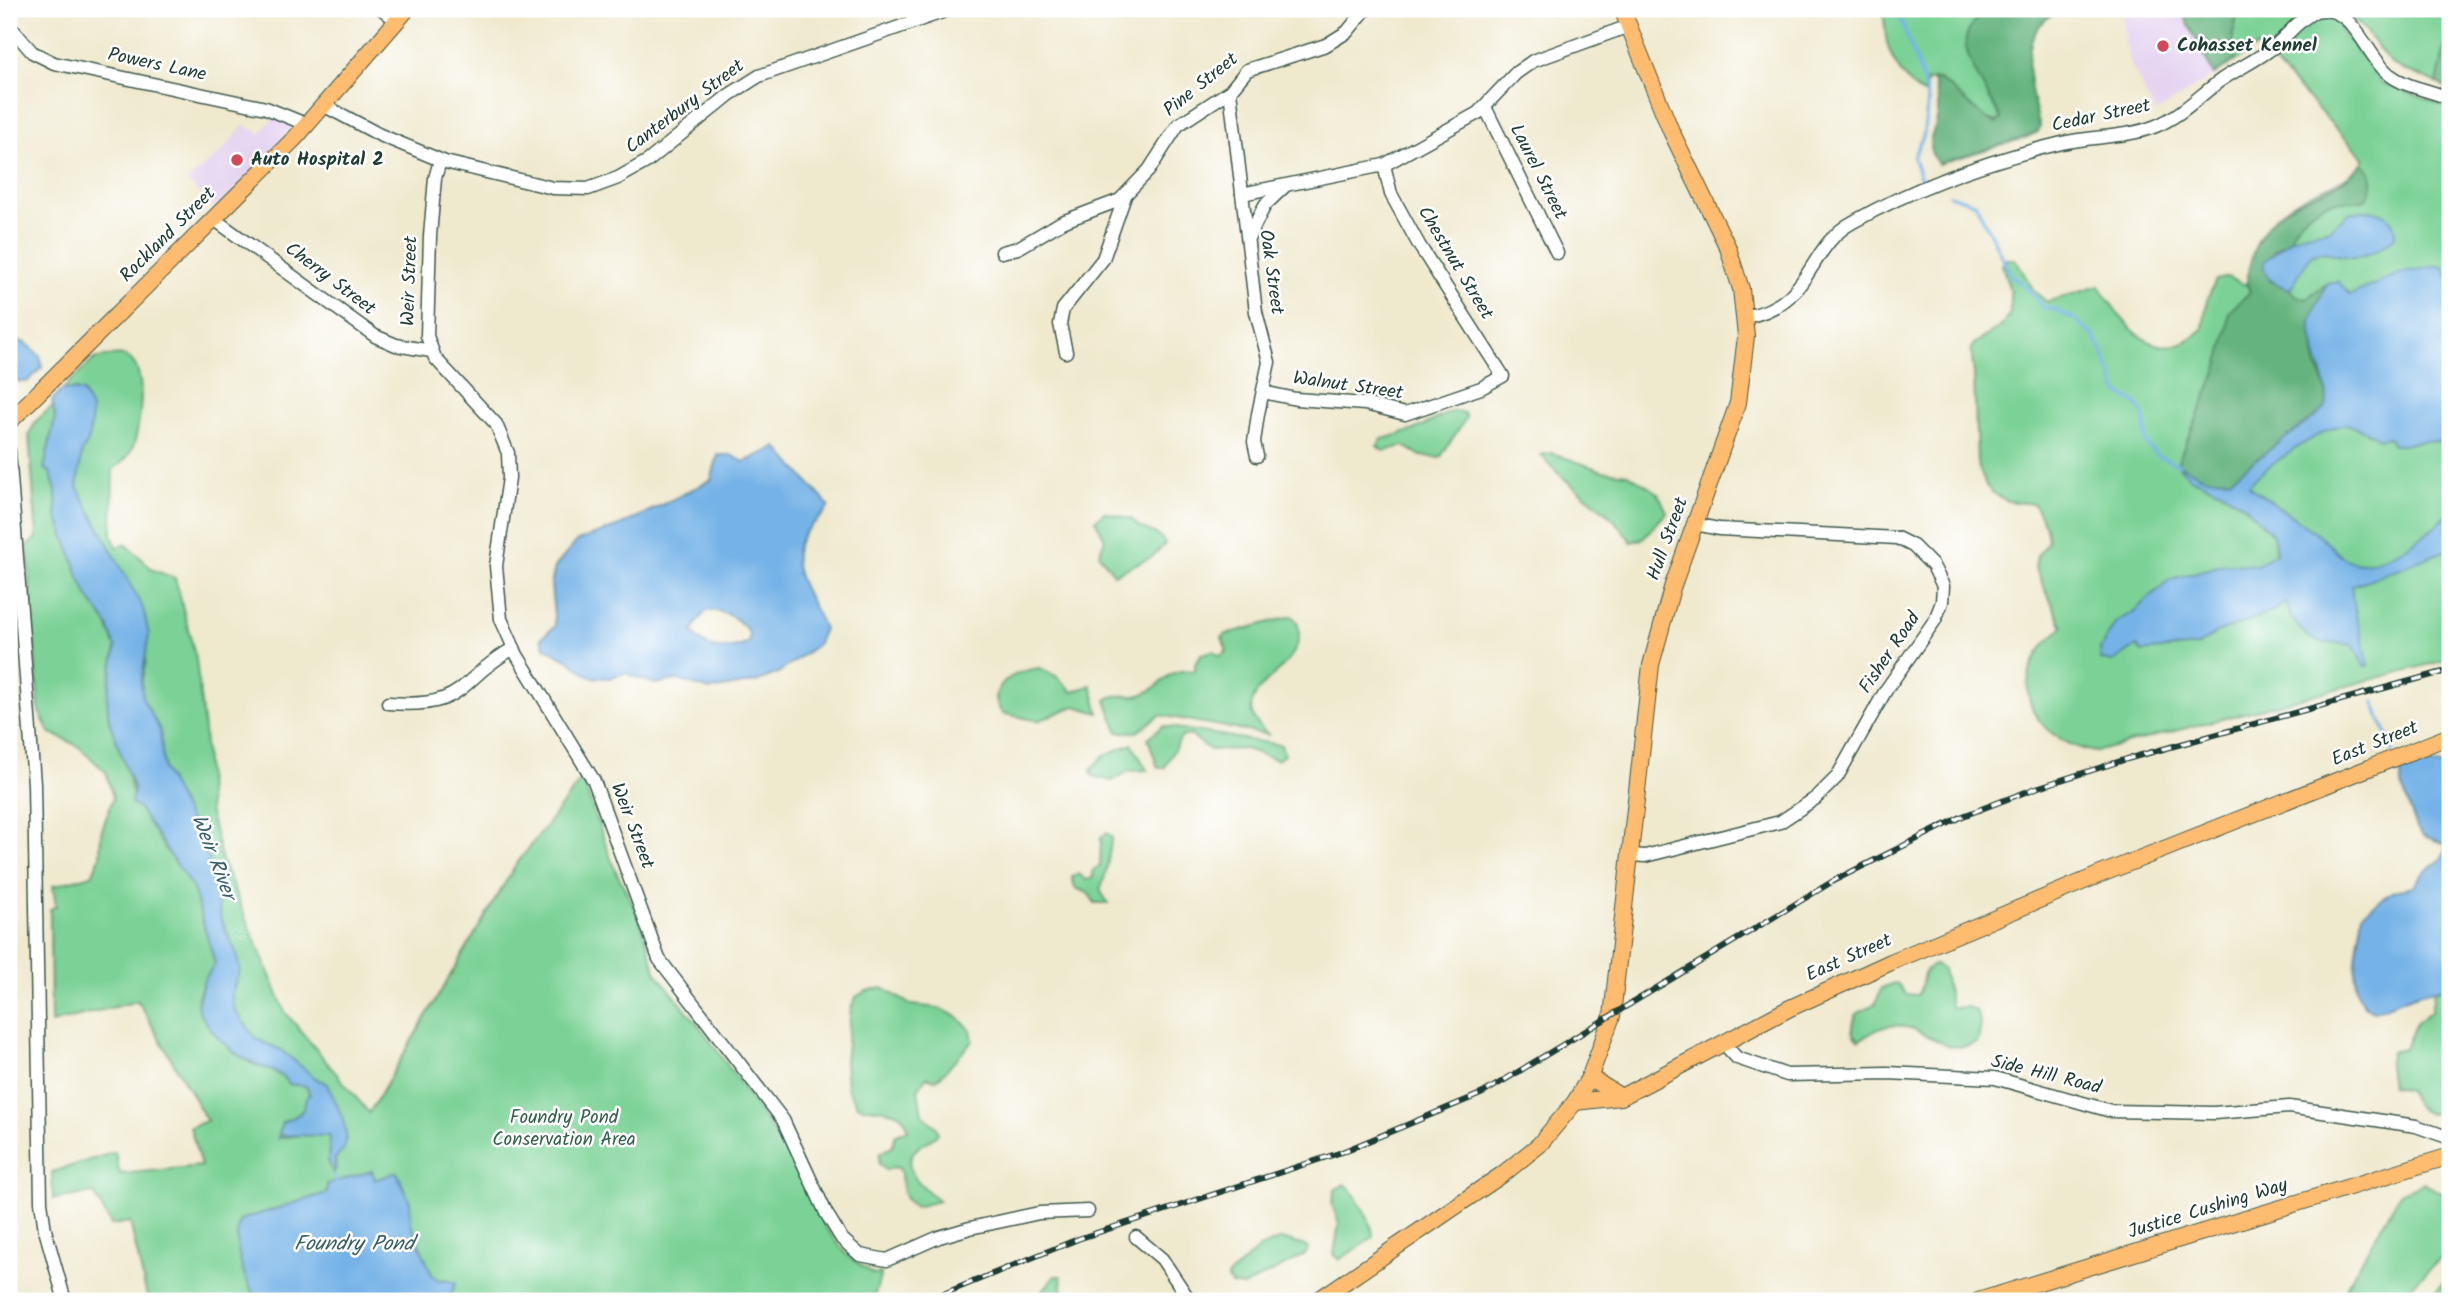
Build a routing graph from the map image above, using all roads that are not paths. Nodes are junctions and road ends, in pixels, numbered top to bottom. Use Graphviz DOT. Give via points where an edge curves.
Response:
graph roads {
  1 [pos="382,9"];
  2 [pos="951,9"];
  3 [pos="1366,9"];
  4 [pos="1622,9"];
  5 [pos="402,15"];
  6 [pos="9,25"];
  7 [pos="1629,26"];
  8 [pos="1230,91"];
  9 [pos="2450,99"];
  10 [pos="325,107"];
  11 [pos="1485,107"];
  12 [pos="308,125"];
  13 [pos="440,161"];
  14 [pos="1384,166"];
  15 [pos="1286,186"];
  16 [pos="1242,194"];
  17 [pos="1125,196"];
  18 [pos="214,219"];
  19 [pos="1246,242"];
  20 [pos="1002,252"];
  21 [pos="1557,253"];
  22 [pos="1745,317"];
  23 [pos="430,351"];
  24 [pos="1066,352"];
  25 [pos="1503,376"];
  26 [pos="1264,392"];
  27 [pos="9,422"];
  28 [pos="9,451"];
  29 [pos="1257,456"];
  30 [pos="1695,524"];
  31 [pos="514,648"];
  32 [pos="388,703"];
  33 [pos="2450,736"];
  34 [pos="1630,855"];
  35 [pos="1723,1043"];
  36 [pos="1589,1077"];
  37 [pos="1621,1097"];
  38 [pos="1575,1102"];
  39 [pos="2450,1138"];
  40 [pos="2450,1156"];
  41 [pos="1088,1211"];
  42 [pos="1136,1237"];
  43 [pos="65,1301"];
  44 [pos="1190,1301"];
  45 [pos="1317,1301"];
  46 [pos="1978,1301"];
  1 -- 5 [label="street"];
  2 -- 13 [label="street, Canterbury Street" via="759,76 648,162 595,187 553,188"];
  3 -- 8 [label="street, Pine Street" via="1334,41 1252,67"];
  4 -- 7 [label="main road, Hull Street"];
  5 -- 10 [label="main road, Rockland Street"];
  6 -- 12 [label="street, Powers Lane" via="32,52 54,63 266,108"];
  7 -- 11 [label="street" via="1533,61"];
  7 -- 22 [label="main road, Hull Street" via="1671,131 1728,248"];
  8 -- 16 [label="street, Oak Street"];
  8 -- 17 [label="street, Pine Street" via="1178,125 1149,170"];
  9 -- 22 [label="street, Cedar Street" via="2395,79 2379,65 2347,20 2329,11 2316,11 2272,48 2169,120 2136,132 2062,143 1949,178 1849,223 1784,303"];
  10 -- 12 [label="main road, Rockland Street"];
  10 -- 13 [label="street, Canterbury Street"];
  11 -- 14 [label="street"];
  11 -- 21 [label="street, Laurel Street"];
  12 -- 18 [label="main road, Rockland Street"];
  13 -- 23 [label="street, Weir Street" via="429,263"];
  14 -- 15 [label="street"];
  14 -- 25 [label="street, Chestnut Street" via="1391,194 1419,245"];
  15 -- 16 [label="street"];
  15 -- 19 [label="street" via="1265,205"];
  16 -- 19 [label="street, Oak Street"];
  17 -- 20 [label="street, Pine Street"];
  17 -- 24 [label="street" via="1103,259 1063,309 1060,324"];
  18 -- 23 [label="street, Cherry Street" via="375,336"];
  18 -- 27 [label="main road, Rockland Street"];
  19 -- 26 [label="street, Oak Street" via="1257,319 1269,362"];
  22 -- 30 [label="main road, Hull Street" via="1746,355 1738,403"];
  23 -- 31 [label="street, Weir Street" via="490,415 505,444 509,478 496,589 501,619"];
  25 -- 26 [label="street, Walnut Street" via="1405,414 1365,404"];
  26 -- 29 [label="street, Oak Street" via="1254,442"];
  28 -- 43 [label="street" via="34,784 41,1202"];
  30 -- 34 [label="main road, Hull Street" via="1651,665"];
  30 -- 34 [label="street, Fisher Road" via="1897,538 1913,546 1933,566 1943,586 1942,602 1929,630 1877,704 1845,765 1816,798 1764,828 1645,856"];
  31 -- 32 [label="street" via="451,697 429,704"];
  31 -- 41 [label="street, Weir Street" via="594,781 659,959 783,1120 826,1213 848,1245 866,1258 887,1260 970,1228 1039,1213"];
  33 -- 35 [label="main road, East Street" via="1910,954"];
  34 -- 36 [label="main road, Hull Street" via="1614,1005"];
  35 -- 37 [label="main road, East Street"];
  35 -- 39 [label="street, Side Hill Road" via="1737,1058 1787,1075 1894,1073 1994,1078 2110,1111 2214,1113 2289,1107 2416,1126"];
  36 -- 37 [label="main road"];
  36 -- 38 [label="main road, Hull Street"];
  37 -- 38 [label="main road, East Street"];
  38 -- 45 [label="main road" via="1515,1166"];
  40 -- 46 [label="main road, Justice Cushing Way"];
  42 -- 44 [label="street" via="1162,1259"];
}
